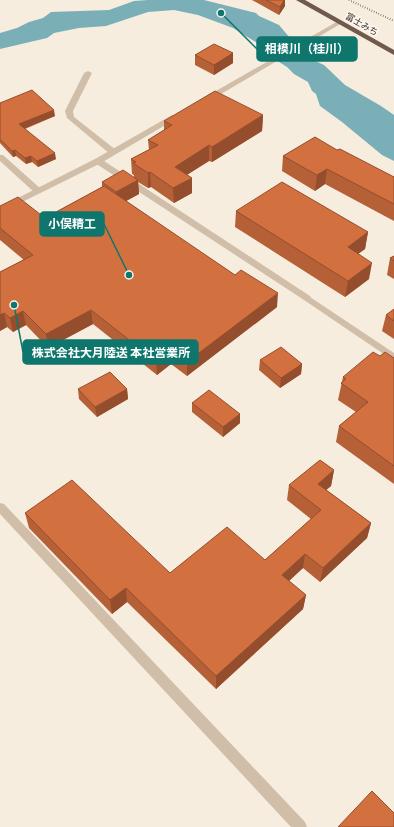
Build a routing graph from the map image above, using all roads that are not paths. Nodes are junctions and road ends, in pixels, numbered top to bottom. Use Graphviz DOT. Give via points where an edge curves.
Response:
graph roads {
  1 [pos="300,0"];
  2 [pos="340,22"];
  3 [pos="394,53"];
  4 [pos="88,73"];
  5 [pos="202,102"];
  6 [pos="182,113"];
  7 [pos="113,152"];
  8 [pos="0,157"];
  9 [pos="98,161"];
  10 [pos="38,191"];
  11 [pos="0,210"];
  12 [pos="394,358"];
  13 [pos="0,507"];
  14 [pos="300,827"];
  1 -- 2 [label="highway, 富士みち"];
  2 -- 3 [label="highway, 富士みち"];
  2 -- 5 [label="street"];
  4 -- 7 [label="street" via="69,111 71,118"];
  6 -- 7 [label="street"];
  7 -- 9 [label="street"];
  8 -- 10 [label="street"];
  9 -- 10 [label="street"];
  9 -- 12 [label="street"];
  10 -- 11 [label="street"];
  13 -- 14 [label="street"];
}
